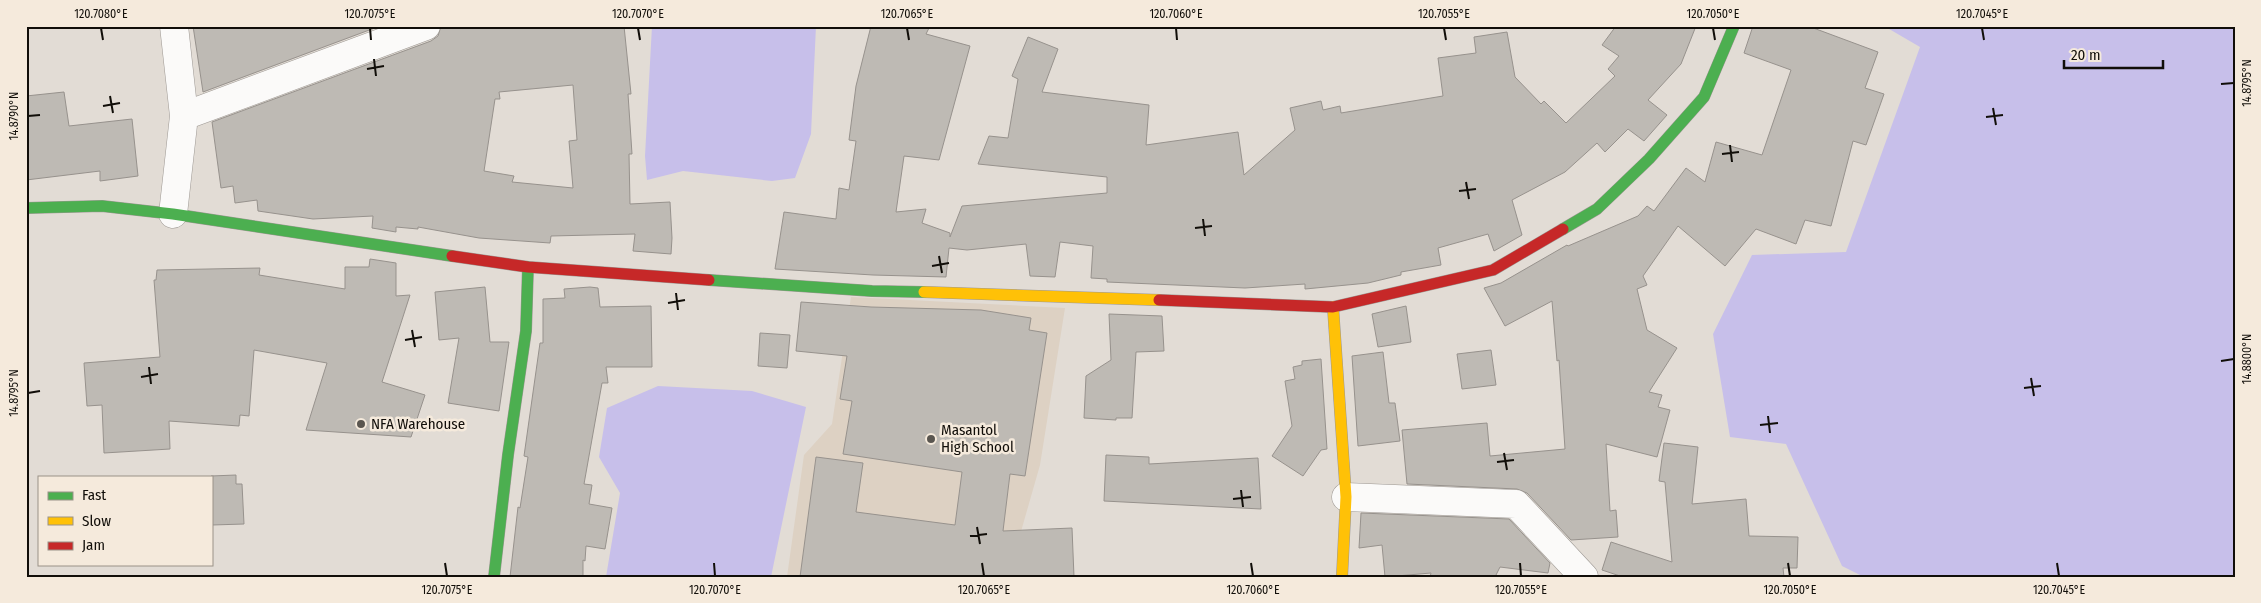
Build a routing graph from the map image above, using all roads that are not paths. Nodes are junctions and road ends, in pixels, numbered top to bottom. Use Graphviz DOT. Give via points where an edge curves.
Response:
graph roads {
  1 [pos="174,26"];
  2 [pos="426,26"];
  3 [pos="1734,26"];
  4 [pos="184,116"];
  5 [pos="26,208"];
  6 [pos="173,214"];
  7 [pos="528,267"];
  8 [pos="1333,307"];
  9 [pos="1346,497"];
  10 [pos="494,577"];
  11 [pos="1342,577"];
  12 [pos="1584,577"];
  1 -- 4 [label="street"];
  2 -- 4 [label="street"];
  3 -- 8 [label="street" via="1704,97 1649,159 1597,208 1493,270"];
  4 -- 6 [label="street"];
  5 -- 6 [label="street" via="102,206"];
  6 -- 7 [label="street"];
  7 -- 8 [label="street" via="872,291"];
  7 -- 10 [label="street" via="526,331"];
  8 -- 9 [label="street"];
  9 -- 11 [label="street"];
  9 -- 12 [label="street" via="1516,504"];
}
